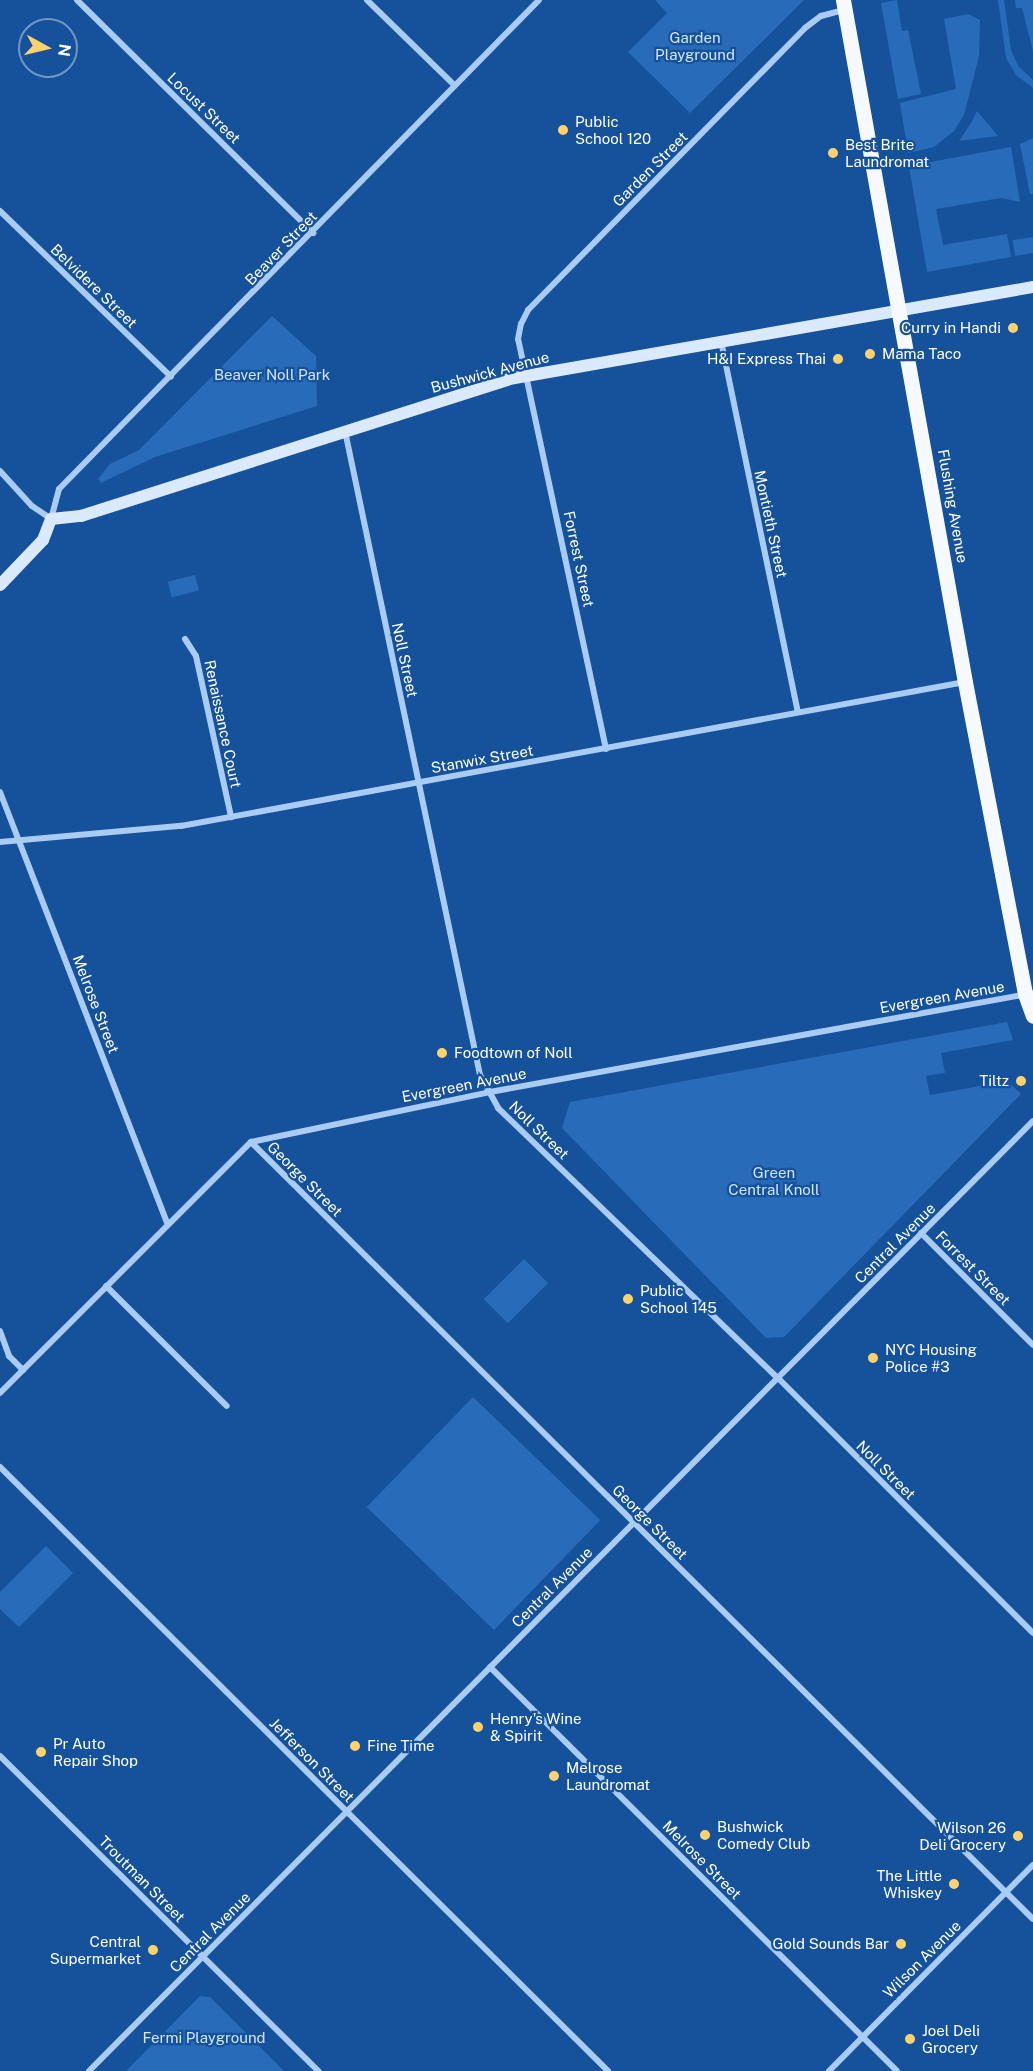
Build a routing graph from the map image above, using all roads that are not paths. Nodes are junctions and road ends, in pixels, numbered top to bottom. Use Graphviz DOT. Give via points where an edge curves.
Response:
graph roads {
  1 [pos="77,0"];
  2 [pos="367,0"];
  3 [pos="539,0"];
  4 [pos="843,5"];
  5 [pos="454,85"];
  6 [pos="0,211"];
  7 [pos="313,233"];
  8 [pos="1033,287"];
  9 [pos="900,310"];
  10 [pos="721,341"];
  11 [pos="527,374"];
  12 [pos="171,377"];
  13 [pos="345,430"];
  14 [pos="0,471"];
  15 [pos="51,519"];
  16 [pos="0,585"];
  17 [pos="185,639"];
  18 [pos="965,682"];
  19 [pos="798,712"];
  20 [pos="606,749"];
  21 [pos="418,783"];
  22 [pos="0,792"];
  23 [pos="231,817"];
  24 [pos="19,840"];
  25 [pos="0,842"];
  26 [pos="1029,993"];
  27 [pos="1033,1016"];
  28 [pos="490,1092"];
  29 [pos="1033,1121"];
  30 [pos="250,1142"];
  31 [pos="168,1225"];
  32 [pos="921,1233"];
  33 [pos="106,1286"];
  34 [pos="0,1330"];
  35 [pos="1033,1345"];
  36 [pos="23,1370"];
  37 [pos="777,1377"];
  38 [pos="0,1393"];
  39 [pos="227,1406"];
  40 [pos="0,1467"];
  41 [pos="634,1522"];
  42 [pos="1033,1633"];
  43 [pos="490,1667"];
  44 [pos="0,1756"];
  45 [pos="346,1812"];
  46 [pos="1033,1865"];
  47 [pos="1006,1892"];
  48 [pos="1033,1919"];
  49 [pos="203,1956"];
  50 [pos="863,2037"];
  51 [pos="88,2071"];
  52 [pos="318,2071"];
  53 [pos="608,2071"];
  54 [pos="829,2071"];
  55 [pos="897,2071"];
  1 -- 7 [label="street, Locust Street"];
  2 -- 5 [label="street"];
  3 -- 5 [label="street, Beaver Street"];
  4 -- 9 [label="main road, Flushing Avenue"];
  4 -- 11 [label="street, Garden Street" via="805,28 528,310 518,339"];
  5 -- 7 [label="street, Beaver Street"];
  6 -- 12 [label="street, Belvidere Street"];
  7 -- 12 [label="street, Beaver Street"];
  8 -- 9 [label="main road, Bushwick Avenue"];
  9 -- 10 [label="main road, Bushwick Avenue"];
  9 -- 18 [label="main road, Flushing Avenue"];
  10 -- 11 [label="main road, Bushwick Avenue"];
  10 -- 19 [label="street, Montieth Street"];
  11 -- 13 [label="main road, Bushwick Avenue"];
  11 -- 20 [label="street, Forrest Street"];
  12 -- 15 [label="street, Beaver Street" via="59,489"];
  13 -- 15 [label="main road, Bushwick Avenue" via="81,516"];
  13 -- 21 [label="street, Noll Street"];
  14 -- 15 [label="street" via="32,506"];
  15 -- 16 [label="main road" via="43,540"];
  17 -- 23 [label="street, Renaissance Court" via="196,656"];
  18 -- 19 [label="street, Stanwix Street"];
  18 -- 26 [label="main road, Flushing Avenue"];
  19 -- 20 [label="street, Stanwix Street"];
  20 -- 21 [label="street, Stanwix Street"];
  21 -- 23 [label="street, Stanwix Street"];
  21 -- 28 [label="street, Noll Street" via="480,1075"];
  22 -- 24 [label="street, Melrose Street"];
  23 -- 24 [label="street, Stanwix Street" via="182,826"];
  24 -- 25 [label="street, Stanwix Street"];
  24 -- 31 [label="street, Melrose Street"];
  26 -- 27 [label="main road, Flushing Avenue"];
  26 -- 28 [label="street, Evergreen Avenue"];
  28 -- 30 [label="street, Evergreen Avenue"];
  28 -- 37 [label="street, Noll Street" via="498,1108"];
  29 -- 32 [label="street, Central Avenue"];
  30 -- 31 [label="street"];
  30 -- 41 [label="street, George Street"];
  31 -- 33 [label="street"];
  32 -- 35 [label="street, Forrest Street"];
  32 -- 37 [label="street, Central Avenue"];
  33 -- 36 [label="street"];
  33 -- 39 [label="street"];
  34 -- 36 [label="street" via="9,1356"];
  36 -- 38 [label="street"];
  37 -- 41 [label="street, Central Avenue"];
  37 -- 42 [label="street, Noll Street"];
  40 -- 45 [label="street, Jefferson Street"];
  41 -- 43 [label="street, Central Avenue"];
  41 -- 47 [label="street, George Street"];
  43 -- 45 [label="street, Central Avenue"];
  43 -- 50 [label="street, Melrose Street"];
  44 -- 49 [label="street, Troutman Street"];
  45 -- 49 [label="street, Central Avenue"];
  45 -- 53 [label="street, Jefferson Street"];
  46 -- 47 [label="street, Wilson Avenue"];
  47 -- 48 [label="street, George Street"];
  47 -- 50 [label="street, Wilson Avenue"];
  49 -- 51 [label="street, Central Avenue"];
  49 -- 52 [label="street, Troutman Street"];
  50 -- 54 [label="street, Wilson Avenue"];
  50 -- 55 [label="street, Melrose Street"];
}
